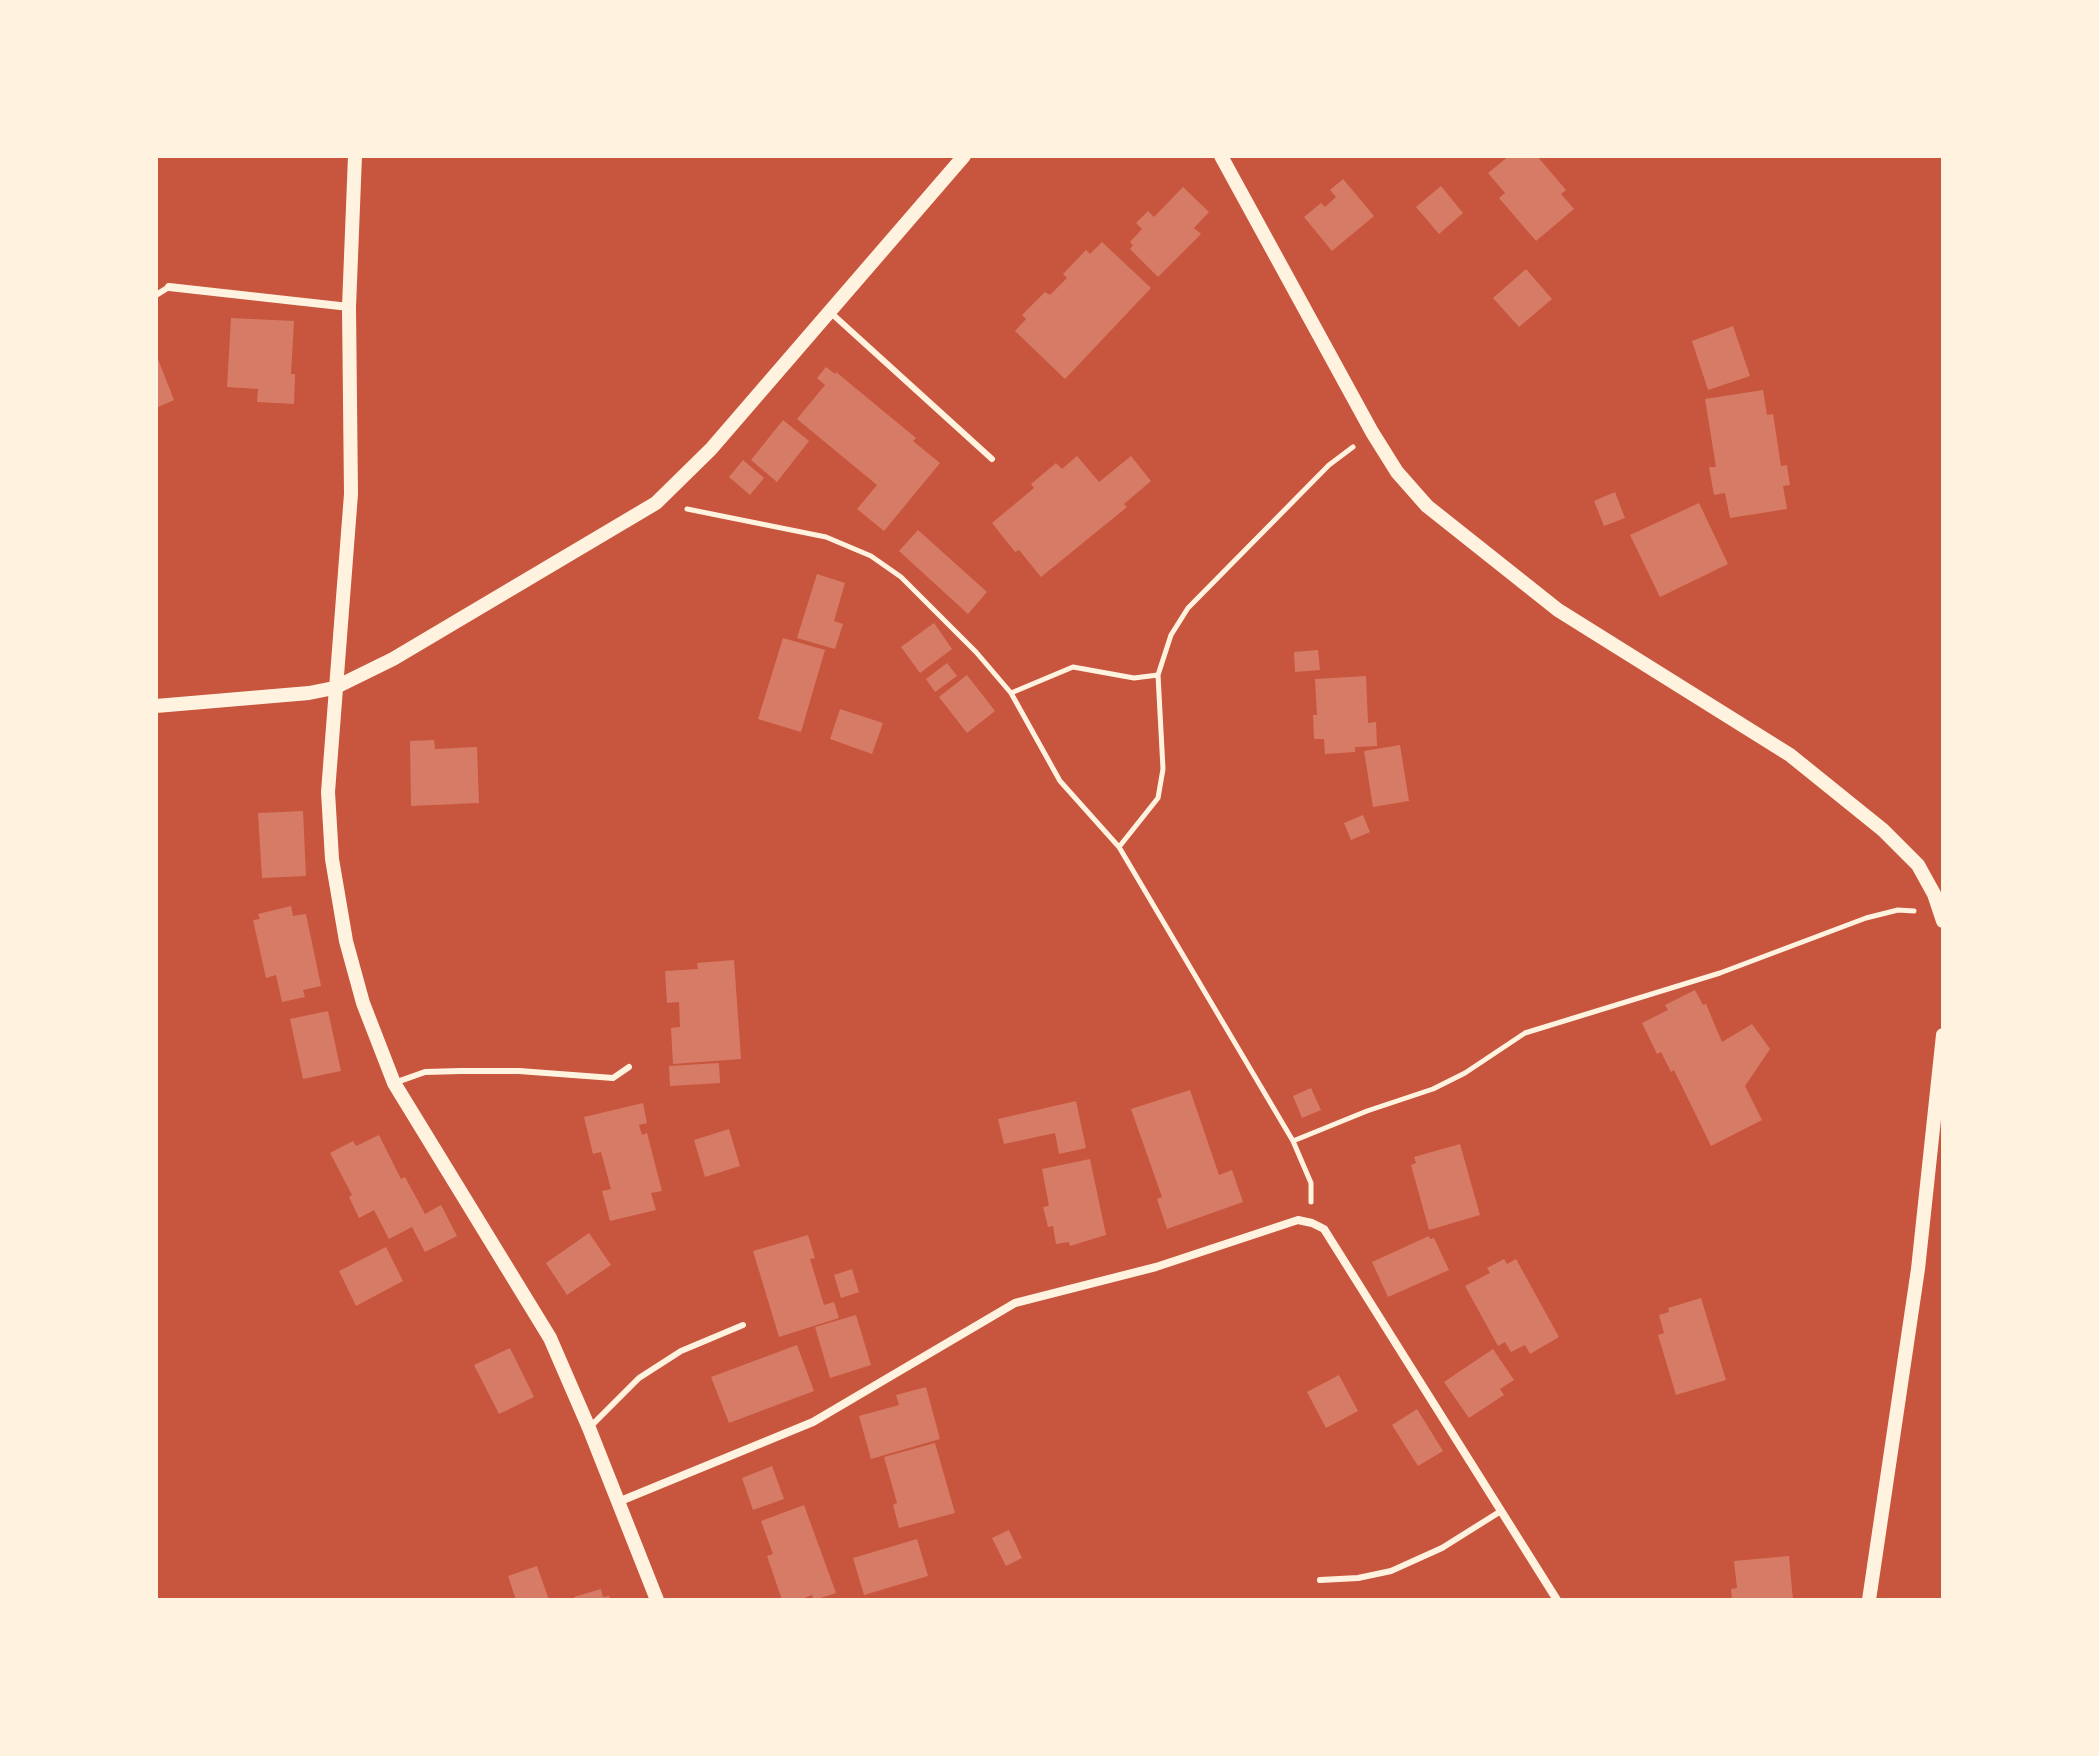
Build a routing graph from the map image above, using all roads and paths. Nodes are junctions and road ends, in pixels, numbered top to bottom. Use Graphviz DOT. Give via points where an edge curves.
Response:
graph roads {
  1 [pos="355,156"];
  2 [pos="964,156"];
  3 [pos="1221,156"];
  4 [pos="156,286"];
  5 [pos="169,287"];
  6 [pos="156,295"];
  7 [pos="349,307"];
  8 [pos="830,312"];
  9 [pos="1372,432"];
  10 [pos="992,459"];
  11 [pos="656,503"];
  12 [pos="1158,675"];
  13 [pos="334,688"];
  14 [pos="1011,693"];
  15 [pos="156,706"];
  16 [pos="1119,847"];
  17 [pos="1942,917"];
  18 [pos="1943,1035"];
  19 [pos="629,1067"];
  20 [pos="394,1083"];
  21 [pos="1293,1141"];
  22 [pos="1312,1223"];
  23 [pos="743,1325"];
  24 [pos="589,1428"];
  25 [pos="617,1503"];
  26 [pos="1501,1511"];
  27 [pos="1320,1580"];
  28 [pos="657,1600"];
  29 [pos="1557,1600"];
  30 [pos="1869,1600"];
  1 -- 7 [label="street"];
  2 -- 8 [label="street"];
  3 -- 9 [label="street"];
  4 -- 5 [label="lane"];
  5 -- 6 [label="lane"];
  5 -- 7 [label="street"];
  7 -- 13 [label="street" via="351,494"];
  8 -- 10 [label="lane"];
  8 -- 11 [label="street" via="711,449"];
  9 -- 12 [label="path" via="1329,465 1188,608 1171,635"];
  9 -- 17 [label="street" via="1427,506 1558,610 1790,755 1883,830 1918,865"];
  11 -- 13 [label="street" via="393,659"];
  11 -- 14 [label="path" via="826,537 871,556 938,613"];
  12 -- 14 [label="path" via="1134,678 1073,667"];
  12 -- 16 [label="path" via="1163,769 1158,798"];
  13 -- 15 [label="street"];
  13 -- 20 [label="street" via="328,792 332,859 363,1003"];
  14 -- 16 [label="path" via="1060,781"];
  16 -- 21 [label="path"];
  17 -- 21 [label="path" via="1898,910 1866,918 1720,973 1525,1033 1433,1089"];
  18 -- 30 [label="street" via="1918,1269"];
  19 -- 20 [label="lane" via="613,1078 460,1071 425,1072"];
  20 -- 24 [label="street" via="550,1338"];
  21 -- 22 [label="path" via="1311,1183"];
  22 -- 25 [label="street" via="1298,1220 1156,1267 1015,1303 813,1422"];
  22 -- 26 [label="street" via="1324,1229"];
  23 -- 24 [label="lane" via="681,1351 639,1378"];
  24 -- 25 [label="street"];
  25 -- 28 [label="street"];
  26 -- 27 [label="lane" via="1442,1548 1391,1571"];
  26 -- 29 [label="street"];
}
